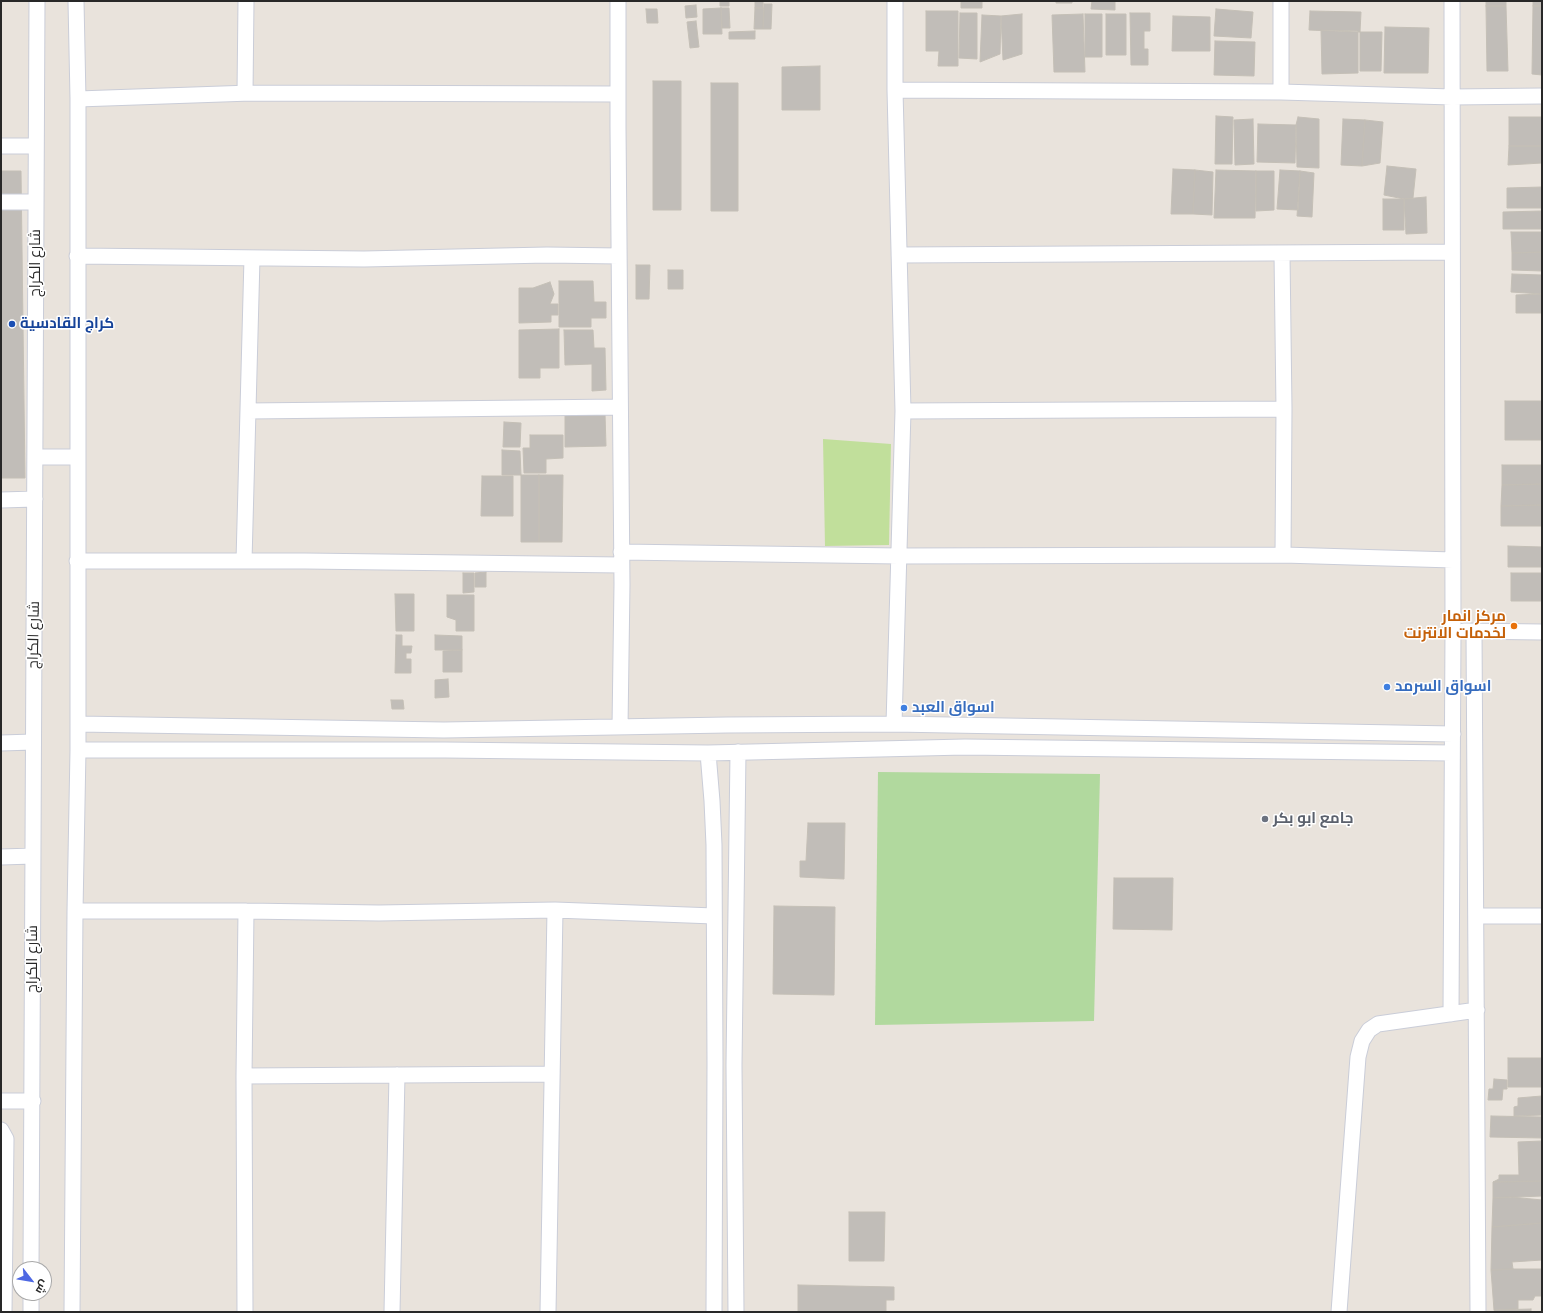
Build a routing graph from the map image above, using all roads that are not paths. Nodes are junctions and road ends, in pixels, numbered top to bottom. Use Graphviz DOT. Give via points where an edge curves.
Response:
graph roads {
  1 [pos="37,1"];
  2 [pos="76,1"];
  3 [pos="246,1"];
  4 [pos="618,1"];
  5 [pos="895,1"];
  6 [pos="1281,1"];
  7 [pos="1452,1"];
  8 [pos="895,90"];
  9 [pos="1281,92"];
  10 [pos="245,93"];
  11 [pos="618,94"];
  12 [pos="1542,96"];
  13 [pos="1452,97"];
  14 [pos="78,100"];
  15 [pos="1,146"];
  16 [pos="36,146"];
  17 [pos="1,202"];
  18 [pos="36,202"];
  19 [pos="1452,252"];
  20 [pos="1282,254"];
  21 [pos="899,255"];
  22 [pos="78,256"];
  23 [pos="619,256"];
  24 [pos="252,258"];
  25 [pos="620,407"];
  26 [pos="1284,409"];
  27 [pos="248,411"];
  28 [pos="902,411"];
  29 [pos="77,456"];
  30 [pos="35,457"];
  31 [pos="35,499"];
  32 [pos="1,500"];
  33 [pos="1283,555"];
  34 [pos="899,556"];
  35 [pos="621,558"];
  36 [pos="1453,560"];
  37 [pos="77,561"];
  38 [pos="244,561"];
  39 [pos="1453,631"];
  40 [pos="1474,631"];
  41 [pos="1542,632"];
  42 [pos="78,724"];
  43 [pos="894,724"];
  44 [pos="967,725"];
  45 [pos="620,727"];
  46 [pos="444,730"];
  47 [pos="1453,734"];
  48 [pos="33,742"];
  49 [pos="1,743"];
  50 [pos="965,747"];
  51 [pos="78,750"];
  52 [pos="445,750"];
  53 [pos="738,752"];
  54 [pos="708,753"];
  55 [pos="1452,753"];
  56 [pos="714,845"];
  57 [pos="736,846"];
  58 [pos="33,856"];
  59 [pos="1,857"];
  60 [pos="555,910"];
  61 [pos="75,911"];
  62 [pos="246,911"];
  63 [pos="714,916"];
  64 [pos="1477,916"];
  65 [pos="1542,916"];
  66 [pos="1477,1010"];
  67 [pos="1451,1014"];
  68 [pos="552,1074"];
  69 [pos="397,1075"];
  70 [pos="244,1076"];
  71 [pos="1,1101"];
  72 [pos="33,1101"];
  73 [pos="1,1130"];
  74 [pos="31,1261"];
  75 [pos="714,1296"];
  76 [pos="736,1296"];
  77 [pos="31,1301"];
  78 [pos="4,1312"];
  79 [pos="31,1312"];
  80 [pos="72,1312"];
  81 [pos="245,1312"];
  82 [pos="392,1312"];
  83 [pos="548,1312"];
  84 [pos="714,1312"];
  85 [pos="736,1312"];
  86 [pos="1339,1312"];
  87 [pos="1478,1312"];
  1 -- 16 [label="street, شارع الكراج"];
  2 -- 14 [label="street"];
  3 -- 10 [label="street"];
  4 -- 11 [label="street"];
  5 -- 8 [label="street"];
  6 -- 9 [label="street"];
  7 -- 13 [label="street"];
  8 -- 9 [label="street"];
  8 -- 21 [label="street"];
  9 -- 13 [label="street"];
  10 -- 11 [label="street"];
  10 -- 14 [label="street"];
  11 -- 23 [label="street"];
  12 -- 13 [label="street"];
  13 -- 19 [label="street"];
  14 -- 22 [label="street"];
  15 -- 16 [label="street"];
  16 -- 18 [label="street, شارع الكراج"];
  17 -- 18 [label="street"];
  18 -- 30 [label="street, شارع الكراج"];
  19 -- 20 [label="street"];
  19 -- 36 [label="street"];
  20 -- 21 [label="street"];
  20 -- 26 [label="street"];
  21 -- 28 [label="street"];
  22 -- 24 [label="street"];
  22 -- 29 [label="street"];
  23 -- 24 [label="street"];
  23 -- 25 [label="street"];
  24 -- 27 [label="street"];
  25 -- 27 [label="street"];
  25 -- 35 [label="street"];
  26 -- 28 [label="street"];
  26 -- 33 [label="street"];
  27 -- 38 [label="street"];
  28 -- 34 [label="street"];
  29 -- 30 [label="street"];
  29 -- 37 [label="street"];
  30 -- 31 [label="street, شارع الكراج"];
  31 -- 32 [label="street"];
  31 -- 48 [label="street, شارع الكراج"];
  33 -- 34 [label="street"];
  33 -- 36 [label="street"];
  34 -- 35 [label="street"];
  34 -- 43 [label="street"];
  35 -- 38 [label="street"];
  35 -- 45 [label="street"];
  36 -- 39 [label="street"];
  37 -- 38 [label="street"];
  37 -- 42 [label="street"];
  39 -- 40 [label="street"];
  39 -- 47 [label="street"];
  40 -- 41 [label="street"];
  40 -- 64 [label="street"];
  42 -- 46 [label="street"];
  42 -- 51 [label="street"];
  43 -- 44 [label="street"];
  43 -- 45 [label="street"];
  44 -- 47 [label="street"];
  44 -- 50 [label="street"];
  45 -- 46 [label="street"];
  46 -- 52 [label="street"];
  47 -- 55 [label="street"];
  48 -- 49 [label="street"];
  48 -- 58 [label="street, شارع الكراج"];
  50 -- 53 [label="street"];
  50 -- 55 [label="street"];
  51 -- 52 [label="street"];
  51 -- 61 [label="street"];
  52 -- 54 [label="street"];
  53 -- 54 [label="street"];
  53 -- 57 [label="street"];
  54 -- 56 [label="street"];
  55 -- 67 [label="street"];
  56 -- 57 [label="street"];
  56 -- 63 [label="street"];
  57 -- 76 [label="street"];
  58 -- 59 [label="street"];
  58 -- 72 [label="street, شارع الكراج"];
  60 -- 62 [label="street" via="379,913"];
  60 -- 63 [label="street"];
  60 -- 68 [label="street"];
  61 -- 62 [label="street"];
  61 -- 80 [label="street"];
  62 -- 70 [label="street"];
  63 -- 75 [label="street"];
  64 -- 65 [label="street"];
  64 -- 66 [label="street"];
  66 -- 67 [label="street"];
  66 -- 87 [label="street"];
  67 -- 86 [label="street" via="1378,1024 1369,1030 1362,1041 1358,1057"];
  68 -- 69 [label="street"];
  68 -- 83 [label="street"];
  69 -- 70 [label="street"];
  69 -- 82 [label="street"];
  70 -- 81 [label="street"];
  71 -- 72 [label="street"];
  72 -- 74 [label="street, شارع الكراج"];
  73 -- 78 [label="street" via="6,1139"];
  75 -- 76 [label="street" via="718,1303 728,1304 733,1302"];
  75 -- 84 [label="street"];
  76 -- 85 [label="street"];
  77 -- 79 [label="street"];
}
